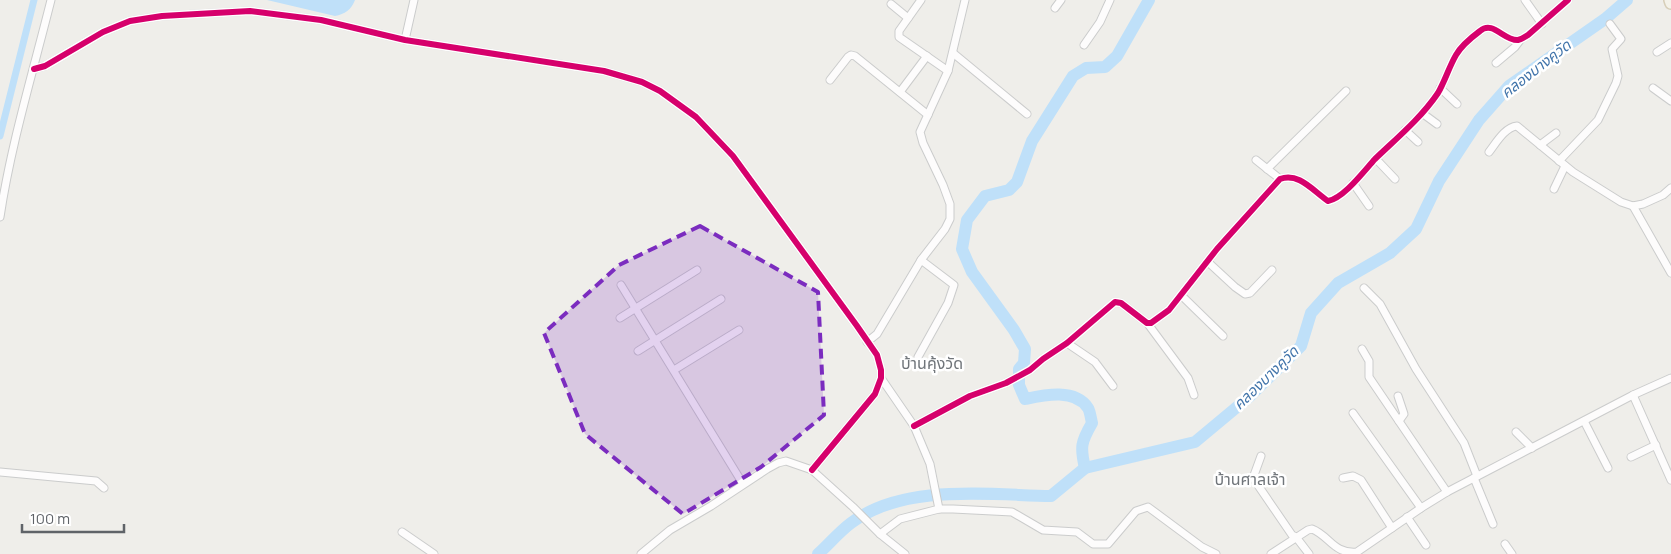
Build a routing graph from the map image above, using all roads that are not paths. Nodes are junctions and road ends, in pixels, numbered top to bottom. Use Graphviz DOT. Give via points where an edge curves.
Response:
graph roads {
  1 [pos="51,0"];
  2 [pos="414,0"];
  3 [pos="920,0"];
  4 [pos="965,0"];
  5 [pos="1061,0"];
  6 [pos="1525,0"];
  7 [pos="1568,0"];
  8 [pos="1108,1"];
  9 [pos="892,4"];
  10 [pos="1055,8"];
  11 [pos="908,18"];
  12 [pos="1542,24"];
  13 [pos="1610,24"];
  14 [pos="1522,39"];
  15 [pos="405,40"];
  16 [pos="1671,43"];
  17 [pos="1084,45"];
  18 [pos="1657,52"];
  19 [pos="953,53"];
  20 [pos="927,56"];
  21 [pos="1496,62"];
  22 [pos="34,69"];
  23 [pos="948,71"];
  24 [pos="830,80"];
  25 [pos="1440,88"];
  26 [pos="1653,88"];
  27 [pos="1346,91"];
  28 [pos="900,92"];
  29 [pos="1671,101"];
  30 [pos="1457,104"];
  31 [pos="1422,113"];
  32 [pos="1028,114"];
  33 [pos="928,115"];
  34 [pos="1437,124"];
  35 [pos="1405,130"];
  36 [pos="1556,133"];
  37 [pos="1418,142"];
  38 [pos="1540,145"];
  39 [pos="1489,152"];
  40 [pos="1376,159"];
  41 [pos="1256,160"];
  42 [pos="1562,164"];
  43 [pos="1267,169"];
  44 [pos="1280,179"];
  45 [pos="1395,179"];
  46 [pos="1353,183"];
  47 [pos="1671,188"];
  48 [pos="1554,189"];
  49 [pos="1369,206"];
  50 [pos="1633,206"];
  51 [pos="0,217"];
  52 [pos="921,260"];
  53 [pos="1208,262"];
  54 [pos="697,270"];
  55 [pos="1272,270"];
  56 [pos="1671,273"];
  57 [pos="621,285"];
  58 [pos="1364,288"];
  59 [pos="1182,296"];
  60 [pos="721,299"];
  61 [pos="636,308"];
  62 [pos="620,318"];
  63 [pos="1148,324"];
  64 [pos="739,330"];
  65 [pos="1223,336"];
  66 [pos="655,340"];
  67 [pos="867,342"];
  68 [pos="1067,343"];
  69 [pos="1362,348"];
  70 [pos="638,351"];
  71 [pos="918,357"];
  72 [pos="674,370"];
  73 [pos="882,378"];
  74 [pos="1671,378"];
  75 [pos="1113,386"];
  76 [pos="1633,395"];
  77 [pos="1194,396"];
  78 [pos="1398,396"];
  79 [pos="1353,413"];
  80 [pos="1399,421"];
  81 [pos="1584,421"];
  82 [pos="914,426"];
  83 [pos="1516,432"];
  84 [pos="1656,445"];
  85 [pos="1532,448"];
  86 [pos="1261,456"];
  87 [pos="1631,457"];
  88 [pos="1608,468"];
  89 [pos="812,470"];
  90 [pos="0,472"];
  91 [pos="1476,477"];
  92 [pos="1343,478"];
  93 [pos="1671,480"];
  94 [pos="743,484"];
  95 [pos="104,488"];
  96 [pos="1447,492"];
  97 [pos="938,507"];
  98 [pos="1421,508"];
  99 [pos="1407,517"];
  100 [pos="1493,524"];
  101 [pos="1392,528"];
  102 [pos="402,532"];
  103 [pos="880,534"];
  104 [pos="1296,537"];
  105 [pos="1505,544"];
  106 [pos="1426,545"];
  107 [pos="434,554"];
  108 [pos="641,554"];
  109 [pos="905,554"];
  110 [pos="1216,554"];
  111 [pos="1271,554"];
  112 [pos="1309,554"];
  113 [pos="1512,554"];
  1 -- 22 [label="street"];
  2 -- 15 [label="street"];
  3 -- 11 [label="street"];
  4 -- 19 [label="street"];
  5 -- 10 [label="street"];
  6 -- 12 [label="street"];
  7 -- 12 [label="street"];
  8 -- 17 [label="street" via="1100,22"];
  9 -- 11 [label="street"];
  11 -- 20 [label="street" via="899,31 899,37"];
  12 -- 14 [label="street"];
  13 -- 42 [label="street" via="1621,39 1612,49 1616,83 1598,120"];
  14 -- 21 [label="street"];
  14 -- 25 [label="street" via="1512,39 1491,28 1483,28 1460,50"];
  15 -- 22 [label="street" via="321,20 270,13 162,16 117,25 45,66"];
  15 -- 67 [label="street" via="604,72 642,82 660,91 696,117 733,156"];
  16 -- 18 [label="street"];
  19 -- 23 [label="street"];
  19 -- 32 [label="street"];
  20 -- 23 [label="street"];
  20 -- 28 [label="street"];
  22 -- 51 [label="street" via="8,170"];
  23 -- 33 [label="street"];
  24 -- 28 [label="street" via="851,55"];
  25 -- 30 [label="street"];
  25 -- 31 [label="street"];
  26 -- 29 [label="street"];
  27 -- 43 [label="street"];
  28 -- 33 [label="street"];
  31 -- 34 [label="street"];
  31 -- 35 [label="street"];
  33 -- 52 [label="street" via="920,132 950,204 950,219"];
  35 -- 37 [label="street"];
  35 -- 40 [label="street"];
  36 -- 38 [label="street"];
  38 -- 39 [label="street" via="1515,126 1507,130"];
  38 -- 42 [label="street"];
  40 -- 45 [label="street"];
  40 -- 46 [label="street"];
  41 -- 43 [label="street"];
  42 -- 48 [label="street"];
  42 -- 50 [label="street" via="1621,202"];
  43 -- 44 [label="street"];
  44 -- 46 [label="street" via="1296,178 1328,201"];
  44 -- 53 [label="street"];
  46 -- 49 [label="street"];
  47 -- 50 [label="street" via="1654,201"];
  50 -- 56 [label="street"];
  52 -- 67 [label="street" via="877,334"];
  52 -- 71 [label="street" via="954,285 948,303"];
  53 -- 55 [label="street" via="1245,294 1250,293"];
  53 -- 59 [label="street"];
  54 -- 61 [label="street"];
  57 -- 61 [label="street"];
  58 -- 91 [label="street" via="1380,304 1416,370 1464,443"];
  59 -- 63 [label="street" via="1169,310"];
  59 -- 65 [label="street"];
  60 -- 66 [label="street"];
  61 -- 62 [label="street"];
  61 -- 66 [label="street"];
  63 -- 68 [label="street" via="1115,302"];
  63 -- 77 [label="street" via="1188,378"];
  64 -- 72 [label="street"];
  66 -- 70 [label="street"];
  66 -- 72 [label="street"];
  67 -- 73 [label="street" via="876,355"];
  68 -- 75 [label="street" via="1096,362"];
  68 -- 82 [label="street" via="1006,383 970,396"];
  69 -- 80 [label="street" via="1369,361 1369,377"];
  72 -- 94 [label="street"];
  73 -- 82 [label="street"];
  73 -- 89 [label="street" via="869,403"];
  74 -- 76 [label="street"];
  76 -- 81 [label="street"];
  76 -- 84 [label="street"];
  78 -- 80 [label="street" via="1404,414"];
  79 -- 98 [label="street"];
  80 -- 96 [label="street"];
  81 -- 85 [label="street"];
  81 -- 88 [label="street"];
  82 -- 97 [label="street" via="930,464"];
  83 -- 85 [label="street"];
  84 -- 87 [label="street"];
  84 -- 93 [label="street"];
  85 -- 91 [label="street"];
  86 -- 104 [label="street" via="1253,478"];
  89 -- 94 [label="street" via="786,461 778,462"];
  89 -- 103 [label="street"];
  90 -- 95 [label="street" via="96,481"];
  91 -- 96 [label="street"];
  91 -- 100 [label="street"];
  92 -- 101 [label="street" via="1354,476 1361,480"];
  94 -- 108 [label="street" via="670,530"];
  96 -- 98 [label="street"];
  97 -- 103 [label="street" via="900,519"];
  97 -- 110 [label="street" via="1012,512 1043,530 1077,532 1093,544 1108,544 1136,511 1148,507"];
  98 -- 99 [label="street"];
  99 -- 101 [label="street"];
  99 -- 106 [label="street"];
  101 -- 104 [label="street" via="1362,549 1348,553 1335,548 1312,529"];
  102 -- 107 [label="street"];
  103 -- 109 [label="street"];
  104 -- 111 [label="street"];
  104 -- 112 [label="street"];
  105 -- 113 [label="street"];
}
